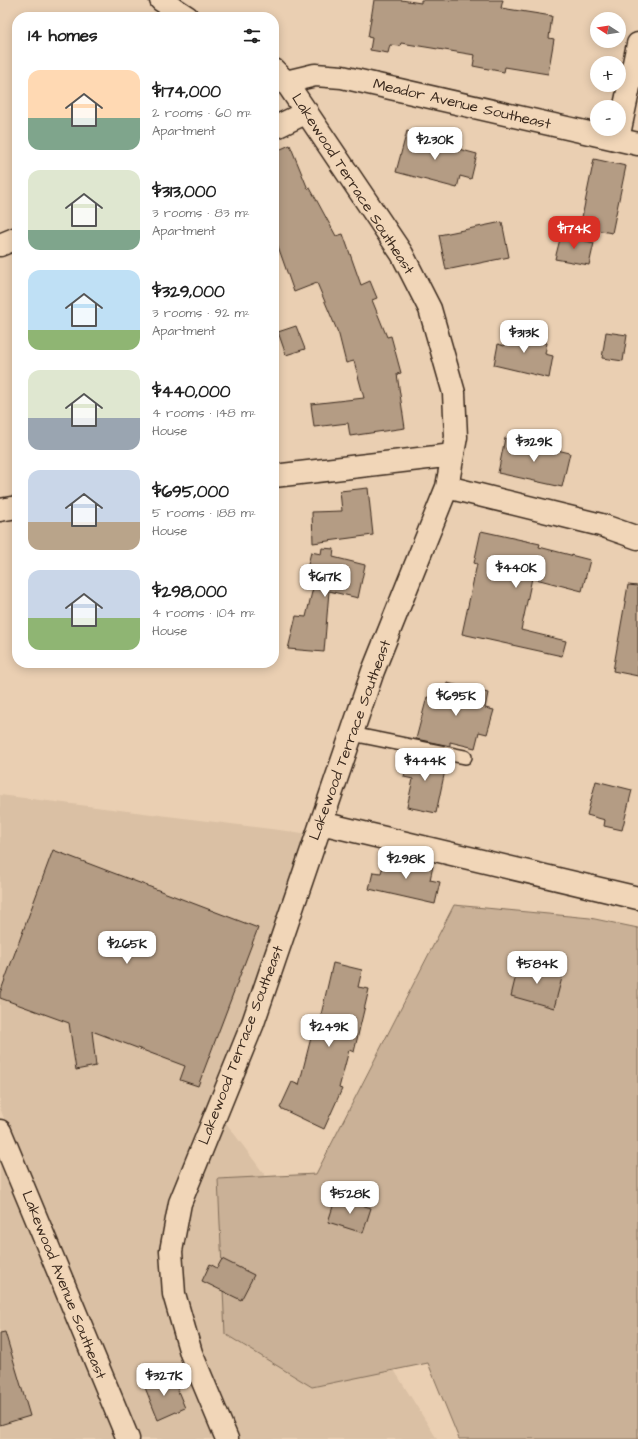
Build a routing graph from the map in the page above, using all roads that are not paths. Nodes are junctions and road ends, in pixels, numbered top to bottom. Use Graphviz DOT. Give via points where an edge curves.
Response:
graph roads {
  1 [pos="161,0"];
  2 [pos="179,12"];
  3 [pos="638,44"];
  4 [pos="280,76"];
  5 [pos="307,112"];
  6 [pos="279,126"];
  7 [pos="628,141"];
  8 [pos="12,240"];
  9 [pos="0,245"];
  10 [pos="453,455"];
  11 [pos="279,475"];
  12 [pos="447,487"];
  13 [pos="12,509"];
  14 [pos="0,510"];
  15 [pos="638,538"];
  16 [pos="352,734"];
  17 [pos="464,757"];
  18 [pos="320,823"];
  19 [pos="638,898"];
  20 [pos="2,1140"];
  21 [pos="125,1438"];
  22 [pos="227,1439"];
  1 -- 2 [label="street"];
  3 -- 7 [label="street"];
  4 -- 5 [label="street, Lakewood Terrace Southeast"];
  4 -- 7 [label="street, Meador Avenue Southeast" via="342,77"];
  5 -- 6 [label="street"];
  5 -- 10 [label="street, Lakewood Terrace Southeast" via="402,254 430,309 454,393 456,437"];
  8 -- 9 [label="street"];
  10 -- 11 [label="street"];
  10 -- 12 [label="street, Lakewood Terrace Southeast"];
  12 -- 15 [label="street" via="601,525"];
  12 -- 16 [label="street, Lakewood Terrace Southeast" via="373,671"];
  13 -- 14 [label="street"];
  16 -- 17 [label="lane"];
  16 -- 18 [label="street, Lakewood Terrace Southeast"];
  18 -- 19 [label="street"];
  18 -- 22 [label="street, Lakewood Terrace Southeast" via="253,1023 180,1203 171,1251 174,1294 191,1353"];
  20 -- 21 [label="street, Lakewood Avenue Southeast"];
}
